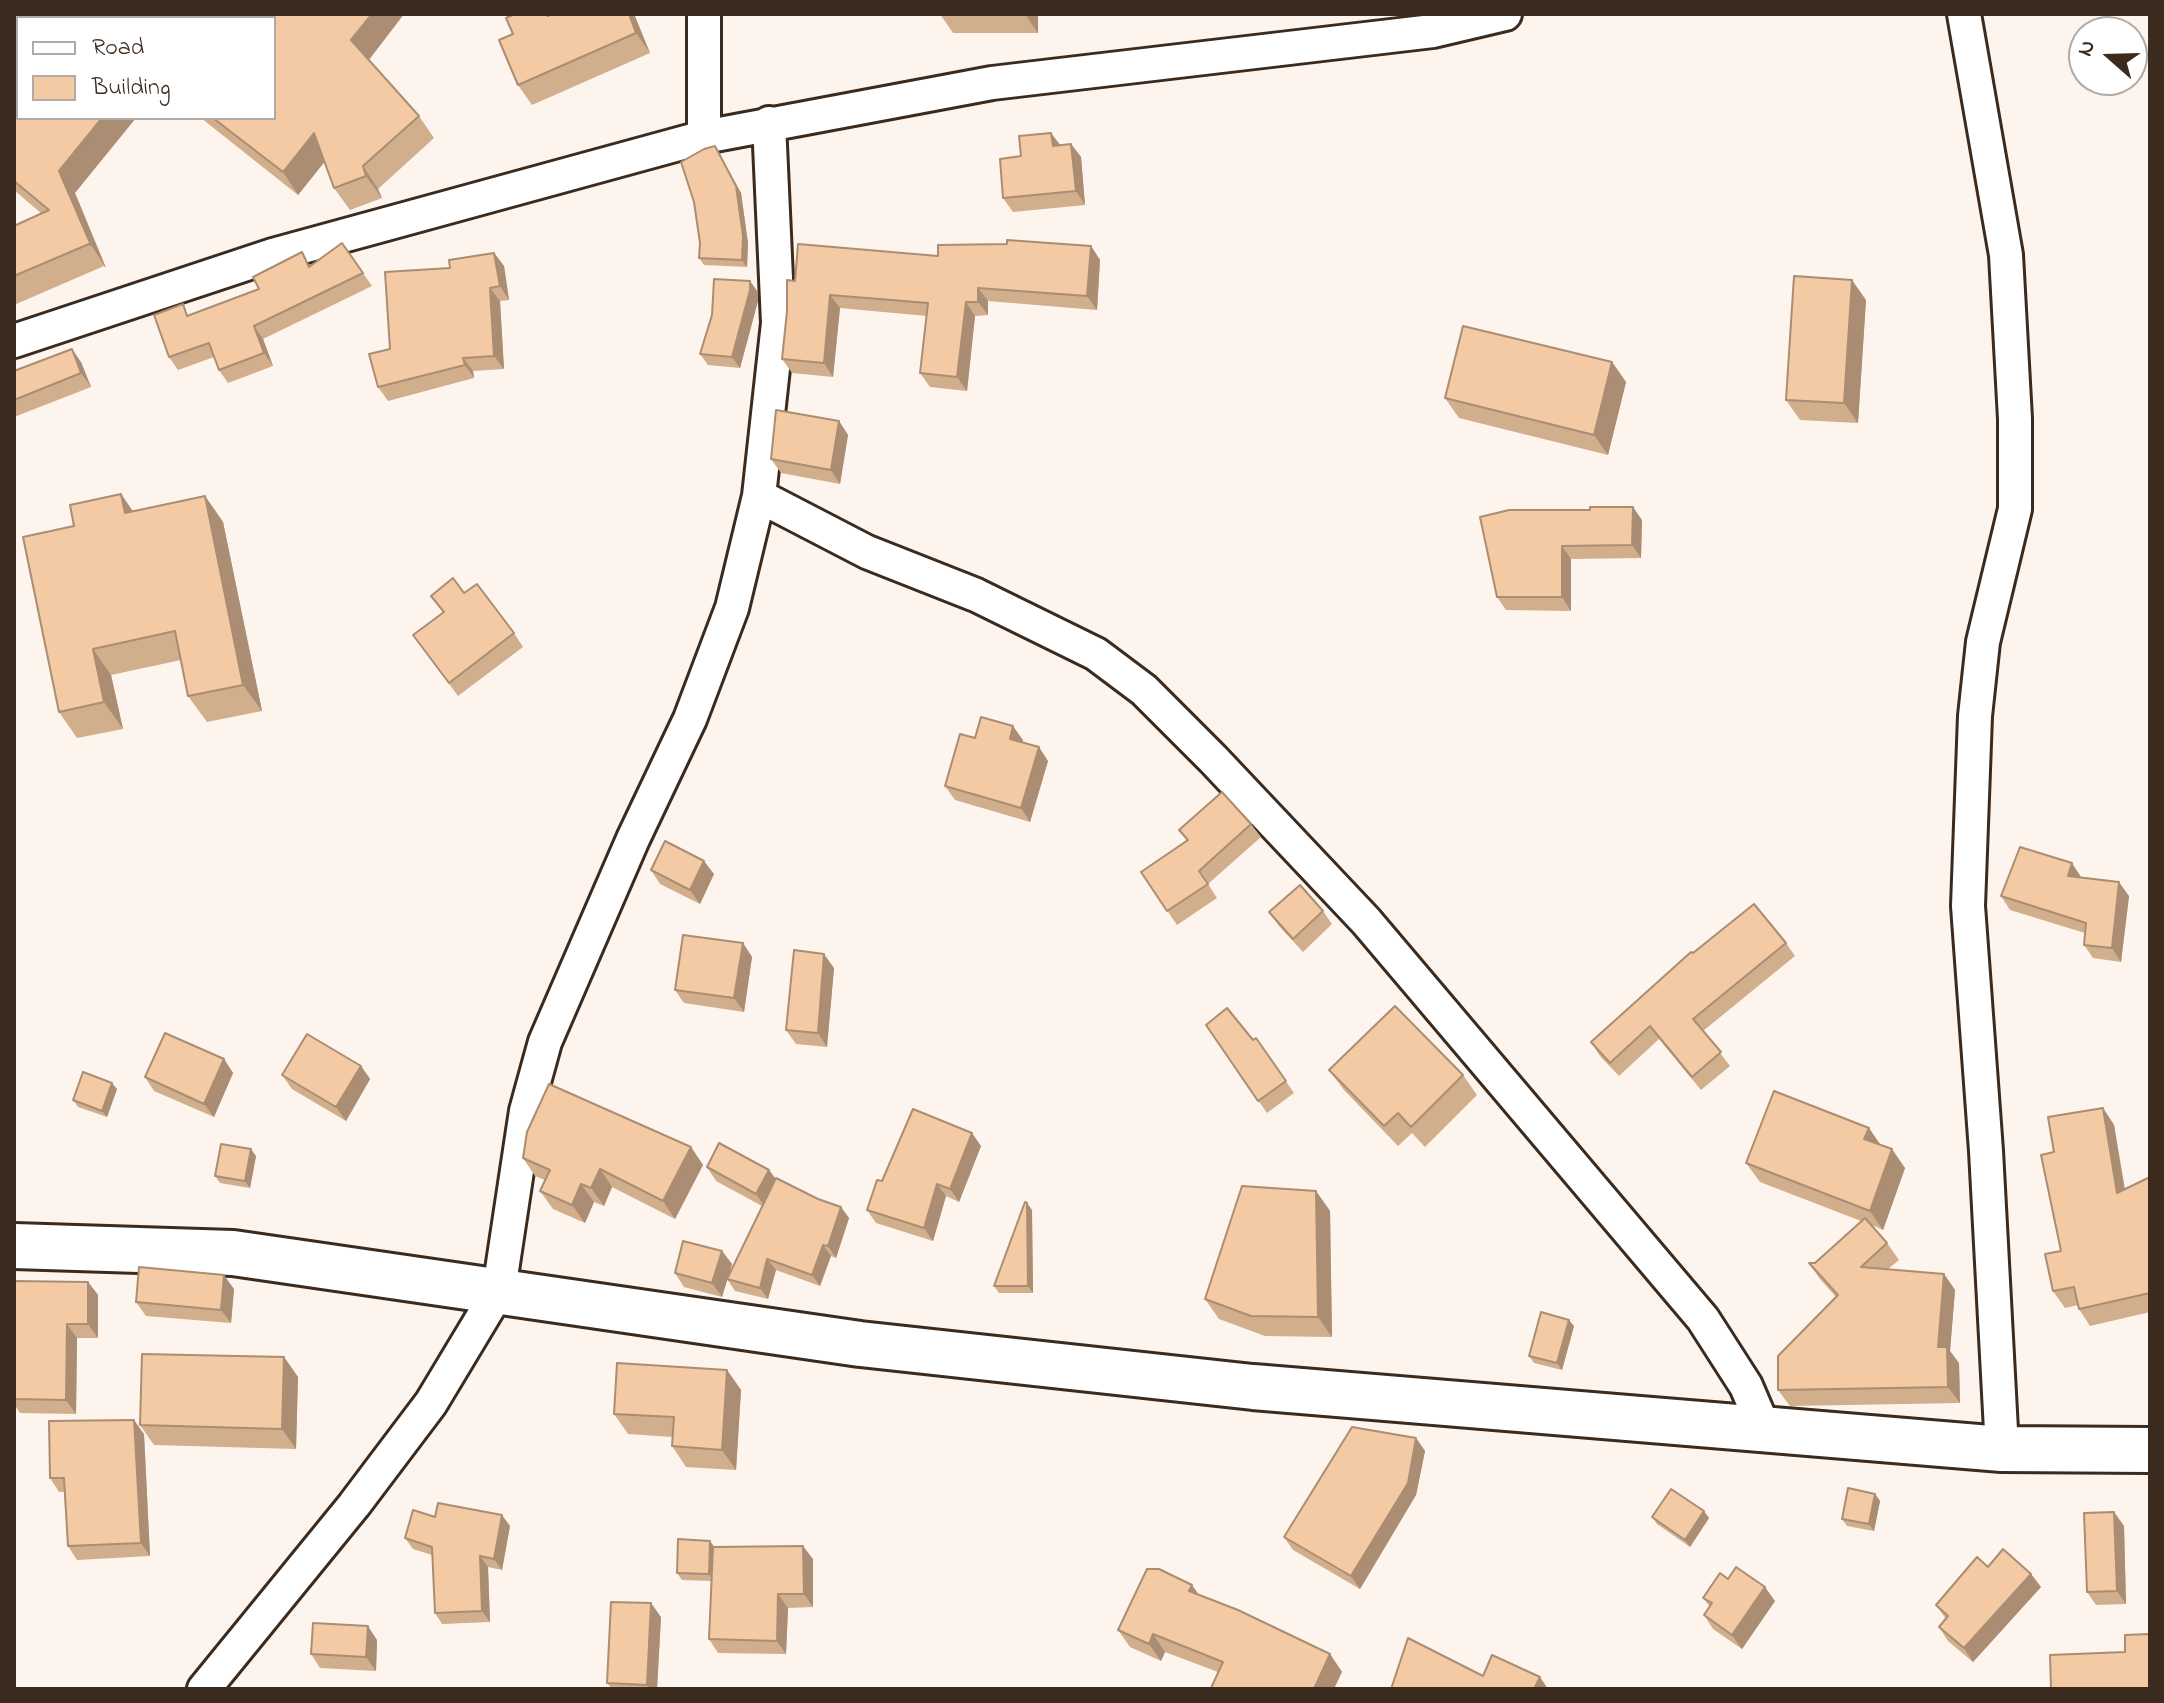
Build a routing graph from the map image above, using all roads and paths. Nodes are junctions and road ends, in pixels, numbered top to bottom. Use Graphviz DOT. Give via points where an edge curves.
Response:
graph roads {
  1 [pos="704,14"];
  2 [pos="1505,14"];
  3 [pos="1964,14"];
  4 [pos="769,123"];
  5 [pos="704,137"];
  6 [pos="14,341"];
  7 [pos="759,496"];
  8 [pos="14,1246"];
  9 [pos="499,1290"];
  10 [pos="1764,1428"];
  11 [pos="2002,1449"];
  12 [pos="2150,1450"];
  13 [pos="204,1689"];
  1 -- 5 [label="street"];
  2 -- 4 [label="street" via="1433,31 992,83"];
  3 -- 11 [label="street" via="2006,255 2015,419 2015,509 1983,642 1975,716 1968,906"];
  4 -- 5 [label="street"];
  4 -- 7 [label="street" via="778,323"];
  5 -- 6 [label="street" via="273,255"];
  7 -- 9 [label="street" via="732,608 690,719 545,1042 526,1111"];
  7 -- 10 [label="street" via="867,552 976,595 1096,654 1144,690 1366,921 1703,1319 1746,1386"];
  8 -- 9 [label="main road" via="233,1253"];
  9 -- 10 [label="main road" via="954,1355 1253,1387"];
  9 -- 13 [label="street" via="421,1416"];
  10 -- 11 [label="main road"];
  11 -- 12 [label="main road"];
}
